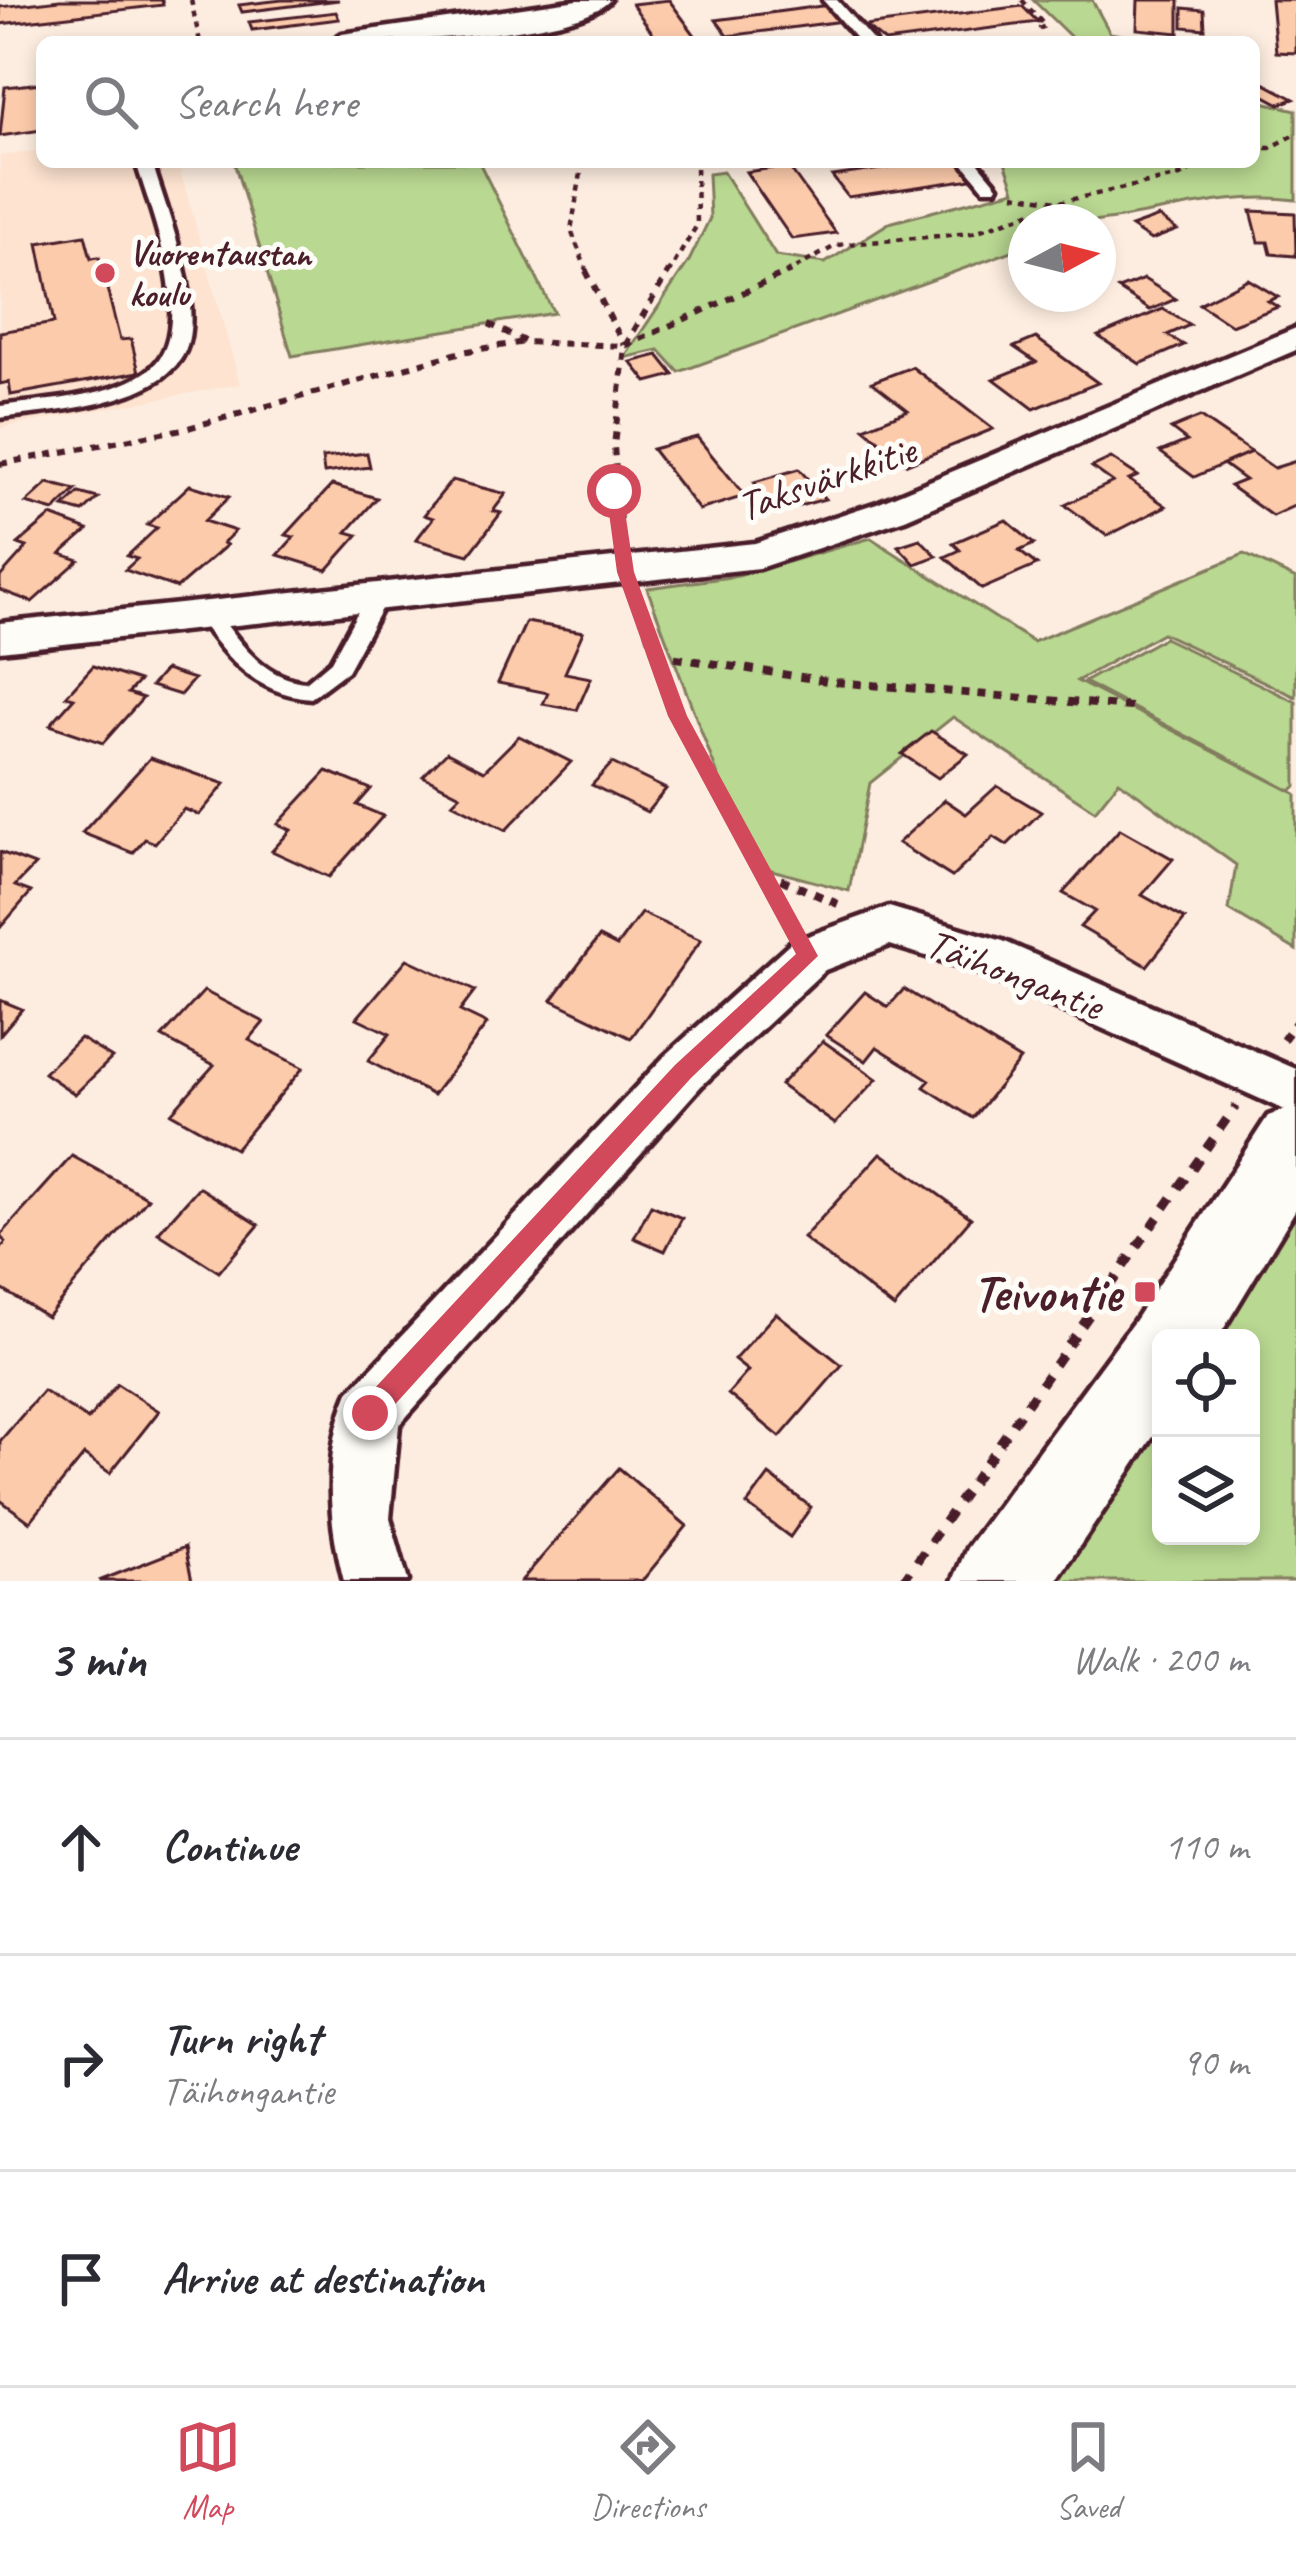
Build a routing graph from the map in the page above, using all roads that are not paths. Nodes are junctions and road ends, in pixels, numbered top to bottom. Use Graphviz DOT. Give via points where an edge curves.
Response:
graph roads {
  1 [pos="597,0"];
  2 [pos="830,0"];
  3 [pos="398,36"];
  4 [pos="862,36"];
  5 [pos="145,168"];
  6 [pos="975,168"];
  7 [pos="990,186"];
  8 [pos="1296,338"];
  9 [pos="0,412"];
  10 [pos="376,598"];
  11 [pos="208,616"];
  12 [pos="0,637"];
  13 [pos="1283,1103"];
  14 [pos="1174,1329"];
  15 [pos="1152,1364"];
  16 [pos="376,1581"];
  17 [pos="1000,1581"];
  1 -- 3 [label="street" via="576,12"];
  2 -- 4 [label="lane"];
  5 -- 9 [label="lane" via="183,322 171,366 146,385 106,398"];
  6 -- 7 [label="lane"];
  8 -- 10 [label="street, Taksvärkkitie" via="804,543 710,563"];
  10 -- 11 [label="street, Taksvärkkitie"];
  10 -- 11 [label="lane" via="339,666 311,690 278,690"];
  11 -- 12 [label="street, Taksvärkkitie"];
  13 -- 14 [label="main road"];
  13 -- 16 [label="street, Täihongantie" via="986,955 889,926 808,956 683,1071 370,1413 359,1518"];
  15 -- 17 [label="main road"];
}
